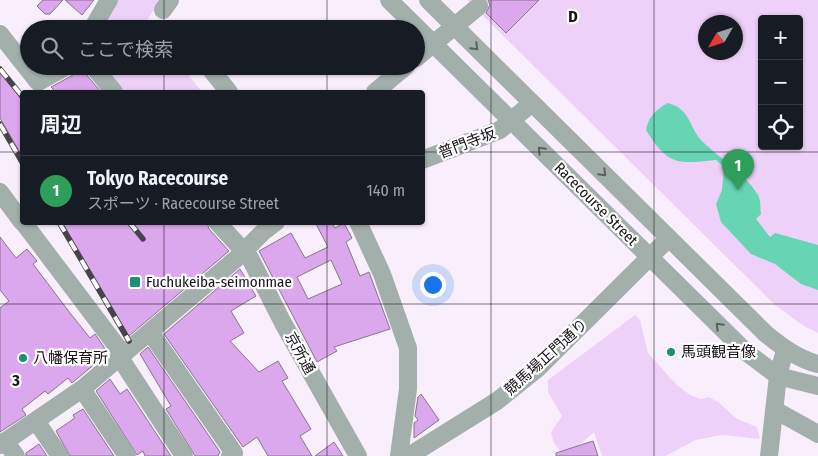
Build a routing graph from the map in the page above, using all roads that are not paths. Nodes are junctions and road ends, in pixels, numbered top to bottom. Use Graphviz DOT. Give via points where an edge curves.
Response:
graph roads {
  1 [pos="109,0"];
  2 [pos="389,0"];
  3 [pos="428,0"];
  4 [pos="479,6"];
  5 [pos="97,20"];
  6 [pos="409,20"];
  7 [pos="0,34"];
  8 [pos="425,36"];
  9 [pos="425,51"];
  10 [pos="20,59"];
  11 [pos="32,75"];
  12 [pos="51,75"];
  13 [pos="100,75"];
  14 [pos="215,75"];
  15 [pos="395,75"];
  16 [pos="112,90"];
  17 [pos="227,90"];
  18 [pos="376,90"];
  19 [pos="532,103"];
  20 [pos="511,121"];
  21 [pos="425,159"];
  22 [pos="0,192"];
  23 [pos="20,218"];
  24 [pos="25,225"];
  25 [pos="216,225"];
  26 [pos="272,225"];
  27 [pos="359,225"];
  28 [pos="669,238"];
  29 [pos="243,251"];
  30 [pos="650,258"];
  31 [pos="150,332"];
  32 [pos="785,350"];
  33 [pos="122,356"];
  34 [pos="818,364"];
  35 [pos="778,376"];
  36 [pos="818,386"];
  37 [pos="82,388"];
  38 [pos="775,410"];
  39 [pos="36,421"];
  40 [pos="818,434"];
  41 [pos="2,443"];
  42 [pos="16,456"];
  43 [pos="60,456"];
  44 [pos="127,456"];
  45 [pos="184,456"];
  46 [pos="230,456"];
  47 [pos="358,456"];
  48 [pos="399,456"];
  49 [pos="409,456"];
  50 [pos="769,456"];
  1 -- 5 [label="street"];
  2 -- 6 [label="street, Racecourse Street"];
  3 -- 19 [label="street, Racecourse Street, one-way"];
  4 -- 9 [label="street, bridge"];
  7 -- 10 [label="street"];
  8 -- 20 [label="street, Racecourse Street"];
  11 -- 12 [label="street" via="38,82"];
  13 -- 16 [label="street"];
  14 -- 17 [label="street"];
  15 -- 18 [label="street"];
  19 -- 20 [label="street, 普門寺坂"];
  19 -- 28 [label="street, Racecourse Street, one-way"];
  20 -- 21 [label="street, 普門寺坂" via="500,130"];
  30 -- 20 [label="street, Racecourse Street, one-way"];
  22 -- 23 [label="street"];
  24 -- 33 [label="street"];
  25 -- 29 [label="street, 京所通"];
  26 -- 29 [label="street"];
  27 -- 48 [label="street" via="382,274 408,348 408,389"];
  28 -- 30 [label="street, 競馬場正門通り"];
  28 -- 32 [label="street, Racecourse Street"];
  29 -- 31 [label="street"];
  29 -- 47 [label="street, 京所通" via="250,258"];
  35 -- 30 [label="street, Racecourse Street, one-way" via="746,352"];
  30 -- 49 [label="street, 競馬場正門通り" via="537,369 497,400"];
  31 -- 33 [label="street"];
  31 -- 46 [label="street" via="234,453"];
  32 -- 34 [label="street, Racecourse Street"];
  32 -- 35 [label="street"];
  33 -- 37 [label="street"];
  33 -- 45 [label="street" via="124,364"];
  35 -- 36 [label="street, Racecourse Street"];
  35 -- 38 [label="street"];
  37 -- 39 [label="street"];
  37 -- 44 [label="street"];
  38 -- 40 [label="street"];
  38 -- 50 [label="street"];
  39 -- 41 [label="street"];
  39 -- 43 [label="street"];
  41 -- 42 [label="street"];
}
